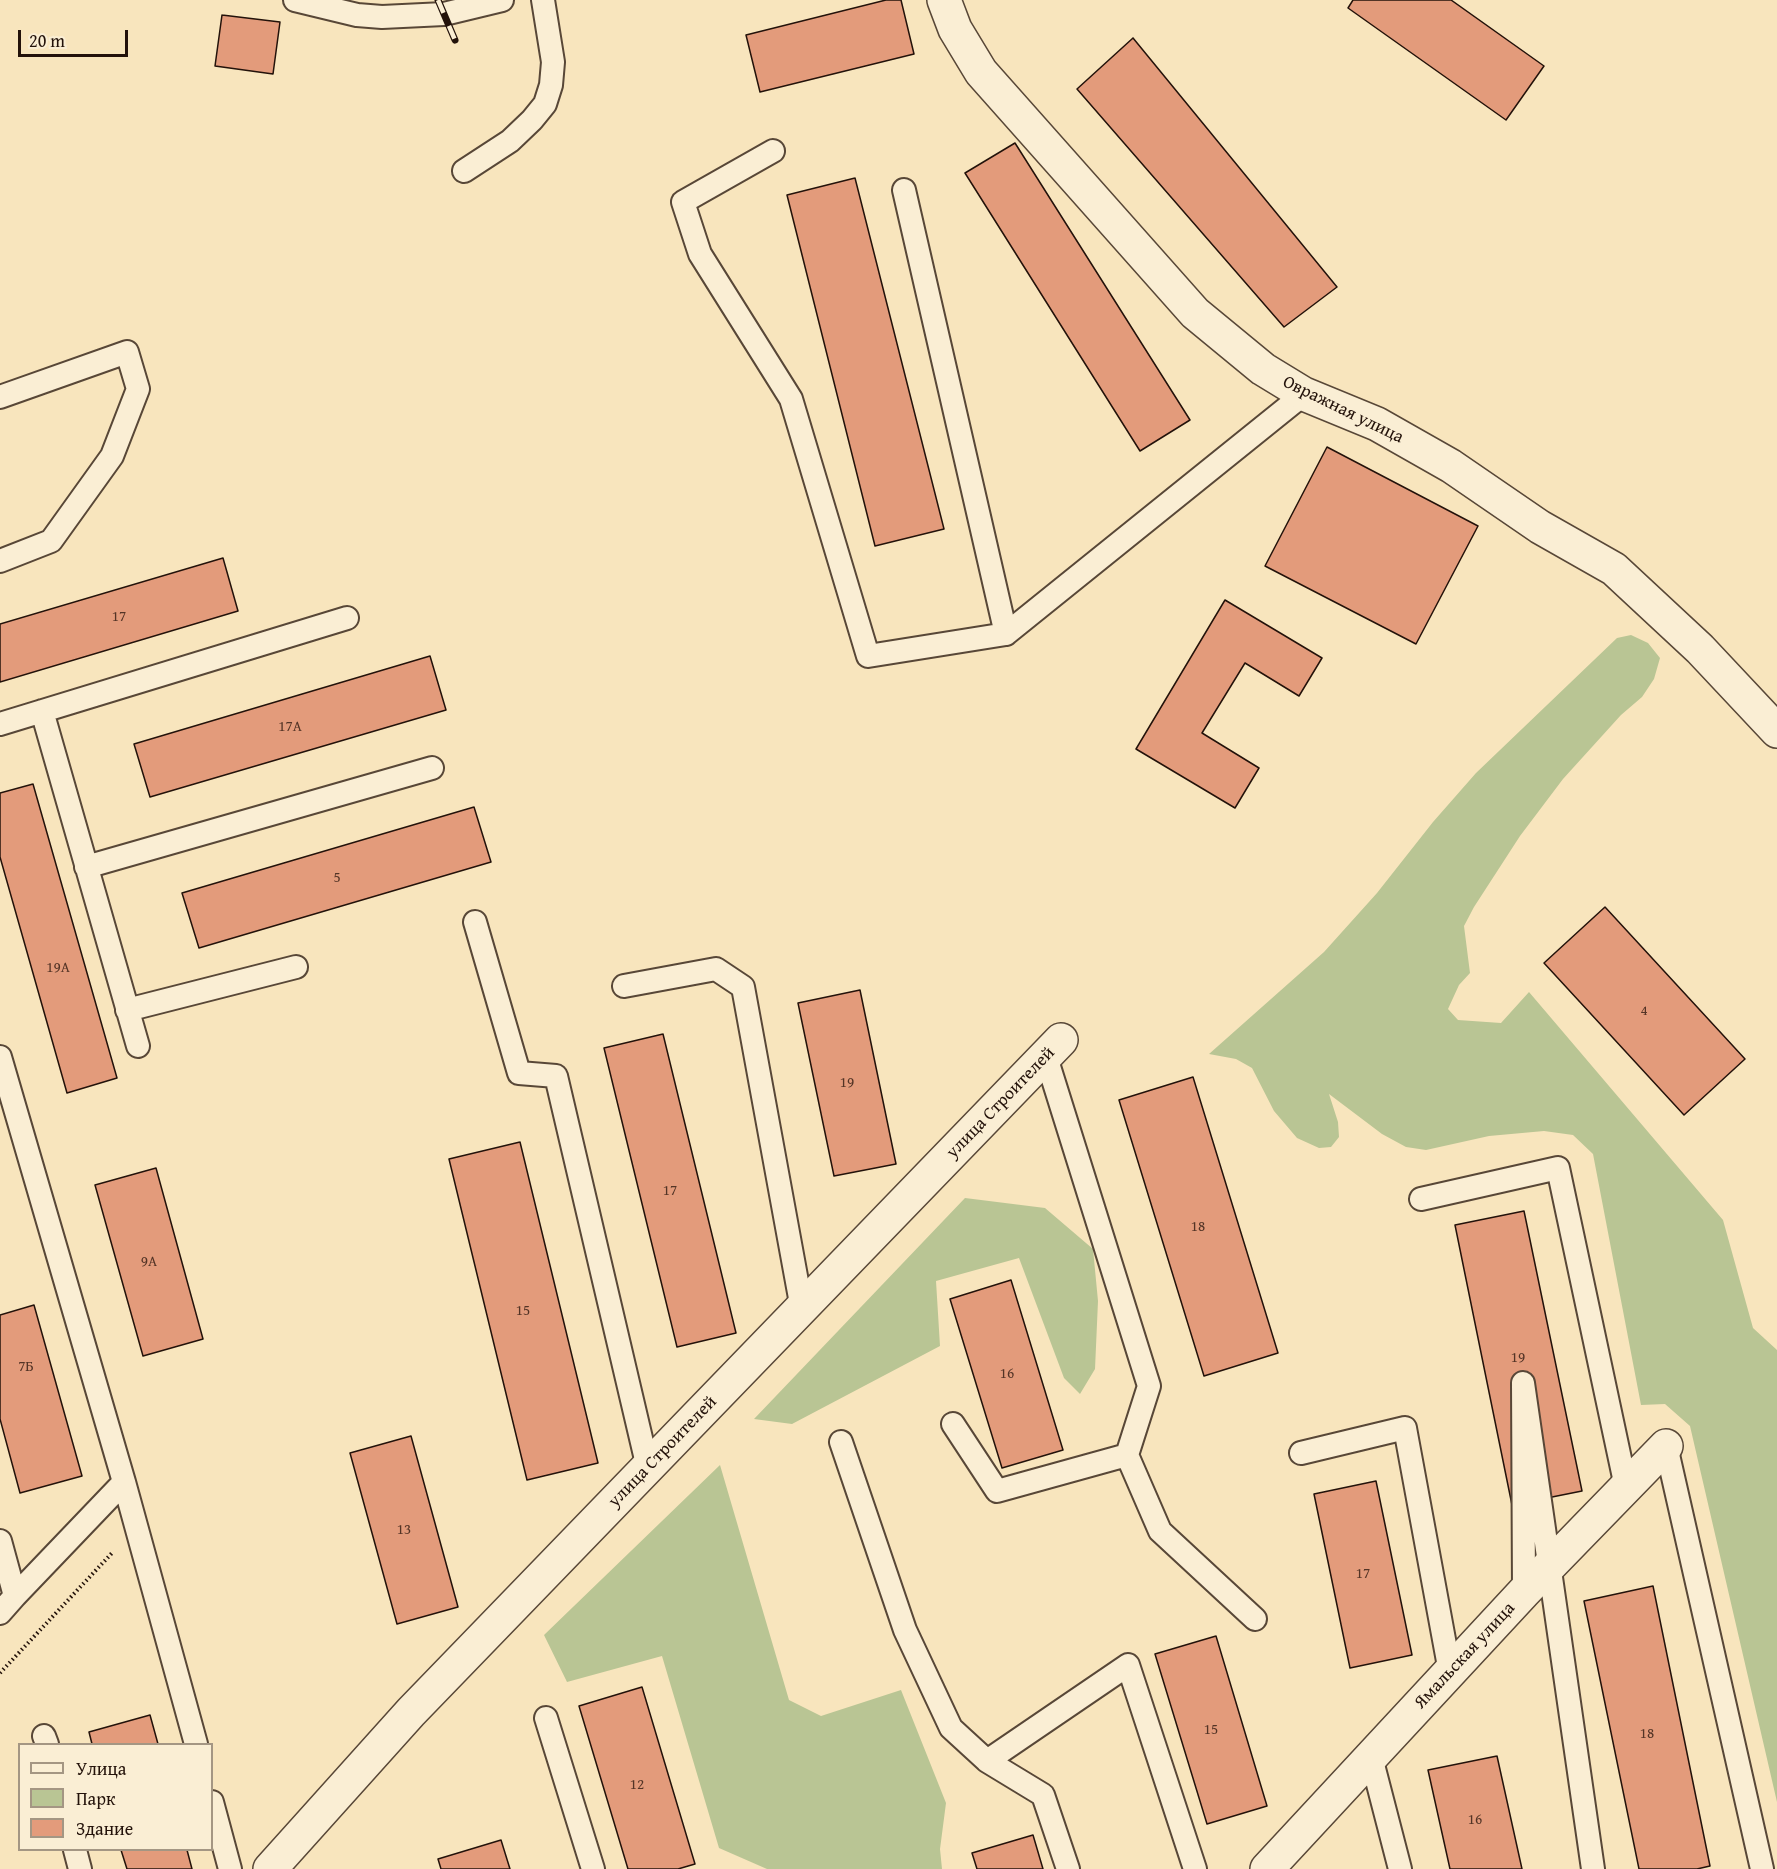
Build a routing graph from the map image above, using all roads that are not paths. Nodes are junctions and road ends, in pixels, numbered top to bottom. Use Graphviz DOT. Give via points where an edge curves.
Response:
graph roads {
  1 [pos="295,0"];
  2 [pos="502,0"];
  3 [pos="543,0"];
  4 [pos="944,0"];
  5 [pos="773,151"];
  6 [pos="464,171"];
  7 [pos="904,190"];
  8 [pos="1304,394"];
  9 [pos="0,397"];
  10 [pos="0,561"];
  11 [pos="347,618"];
  12 [pos="1006,634"];
  13 [pos="42,711"];
  14 [pos="0,724"];
  15 [pos="1777,731"];
  16 [pos="432,768"];
  17 [pos="86,867"];
  18 [pos="475,922"];
  19 [pos="296,967"];
  20 [pos="624,987"];
  21 [pos="127,1010"];
  22 [pos="138,1046"];
  23 [pos="1054,1049"];
  24 [pos="0,1057"];
  25 [pos="1421,1200"];
  26 [pos="802,1309"];
  27 [pos="953,1424"];
  28 [pos="841,1442"];
  29 [pos="1666,1446"];
  30 [pos="1301,1453"];
  31 [pos="1127,1455"];
  32 [pos="648,1468"];
  33 [pos="124,1482"];
  34 [pos="1626,1487"];
  35 [pos="0,1541"];
  36 [pos="1524,1592"];
  37 [pos="7,1605"];
  38 [pos="1255,1619"];
  39 [pos="1450,1672"];
  40 [pos="546,1718"];
  41 [pos="196,1743"];
  42 [pos="1371,1757"];
  43 [pos="987,1761"];
  44 [pos="213,1806"];
  45 [pos="75,1851"];
  46 [pos="80,1869"];
  47 [pos="230,1869"];
  48 [pos="270,1869"];
  49 [pos="593,1869"];
  50 [pos="1068,1869"];
  51 [pos="1195,1869"];
  52 [pos="1267,1869"];
  53 [pos="1400,1869"];
  54 [pos="1593,1869"];
  55 [pos="1762,1869"];
  1 -- 2 [label="lane" via="382,17 444,14"];
  3 -- 6 [label="lane" via="553,62 545,104 510,141"];
  4 -- 8 [label="street, Овражная улица" via="955,29 981,72 1195,313 1263,369"];
  5 -- 12 [label="lane" via="682,202 700,254 791,399 868,656"];
  7 -- 12 [label="lane"];
  8 -- 12 [label="lane"];
  8 -- 15 [label="street, Овражная улица" via="1377,424 1424,450 1540,527 1614,569 1700,650"];
  9 -- 10 [label="lane" via="127,351 138,388 112,456 51,541"];
  11 -- 13 [label="lane"];
  13 -- 14 [label="lane"];
  13 -- 17 [label="lane"];
  16 -- 17 [label="lane"];
  17 -- 21 [label="lane"];
  18 -- 32 [label="lane" via="519,1073 556,1076"];
  19 -- 21 [label="lane"];
  20 -- 26 [label="lane" via="716,969 743,987"];
  21 -- 22 [label="lane"];
  23 -- 26 [label="street, улица Строителей"];
  23 -- 31 [label="lane" via="1149,1386"];
  24 -- 33 [label="lane"];
  25 -- 34 [label="lane" via="1558,1168"];
  26 -- 32 [label="street, улица Строителей"];
  27 -- 31 [label="lane" via="997,1491"];
  28 -- 43 [label="lane" via="905,1630 951,1728"];
  29 -- 34 [label="street, Ямальская улица"];
  29 -- 55 [label="lane"];
  30 -- 39 [label="lane" via="1405,1428"];
  31 -- 38 [label="lane" via="1160,1531"];
  32 -- 48 [label="street, улица Строителей" via="411,1712"];
  33 -- 37 [label="lane"];
  33 -- 41 [label="lane"];
  34 -- 36 [label="street, Ямальская улица"];
  35 -- 37 [label="lane"];
  36 -- 39 [label="street, Ямальская улица"];
  36 -- 54 [label="lane" via="1523,1383"];
  39 -- 42 [label="street, Ямальская улица"];
  40 -- 49 [label="lane"];
  42 -- 52 [label="street, Ямальская улица"];
  42 -- 53 [label="lane"];
  43 -- 50 [label="lane" via="1043,1795"];
  43 -- 51 [label="lane" via="1128,1665"];
  44 -- 47 [label="lane"];
  45 -- 46 [label="lane"];
}
